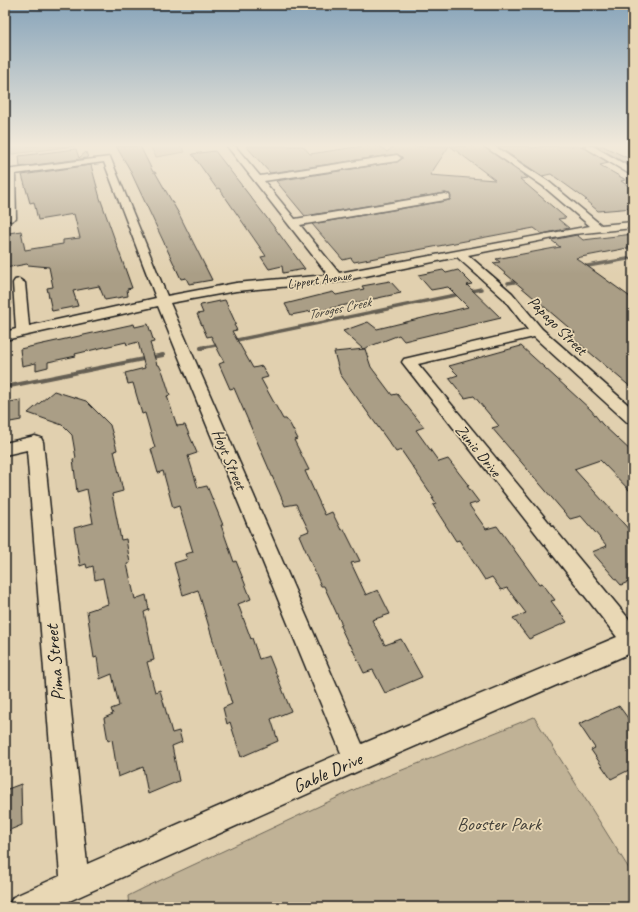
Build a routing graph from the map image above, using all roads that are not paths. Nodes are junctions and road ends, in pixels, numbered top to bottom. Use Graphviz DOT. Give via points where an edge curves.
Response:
graph roads {
  1 [pos="9,189"];
  2 [pos="119,189"];
  3 [pos="265,189"];
  4 [pos="551,189"];
  5 [pos="445,197"];
  6 [pos="11,218"];
  7 [pos="292,223"];
  8 [pos="633,225"];
  9 [pos="597,227"];
  10 [pos="460,254"];
  11 [pos="337,278"];
  12 [pos="19,283"];
  13 [pos="163,301"];
  14 [pos="23,332"];
  15 [pos="537,332"];
  16 [pos="5,336"];
  17 [pos="633,418"];
  18 [pos="5,449"];
  19 [pos="633,641"];
  20 [pos="356,758"];
  21 [pos="76,884"];
  22 [pos="23,907"];
  1 -- 6 [label="street"];
  2 -- 13 [label="street, Hoyt Street"];
  3 -- 7 [label="street"];
  4 -- 9 [label="street"];
  5 -- 7 [label="street"];
  7 -- 11 [label="street"];
  8 -- 9 [label="street, Lippert Avenue"];
  9 -- 10 [label="street, Lippert Avenue"];
  10 -- 11 [label="street, Lippert Avenue"];
  10 -- 15 [label="street, Papago Street" via="508,296"];
  11 -- 13 [label="street, Lippert Avenue" via="315,282 236,287"];
  12 -- 14 [label="street"];
  13 -- 14 [label="street, Lippert Avenue"];
  13 -- 20 [label="street, Hoyt Street"];
  14 -- 16 [label="street, Lippert Avenue"];
  15 -- 17 [label="street, Papago Street"];
  15 -- 19 [label="street, Zunic Drive" via="409,362"];
  18 -- 21 [label="street, Pima Street" via="34,442"];
  19 -- 20 [label="street, Gable Drive"];
  20 -- 21 [label="street, Gable Drive"];
  21 -- 22 [label="street, Gable Drive"];
}
